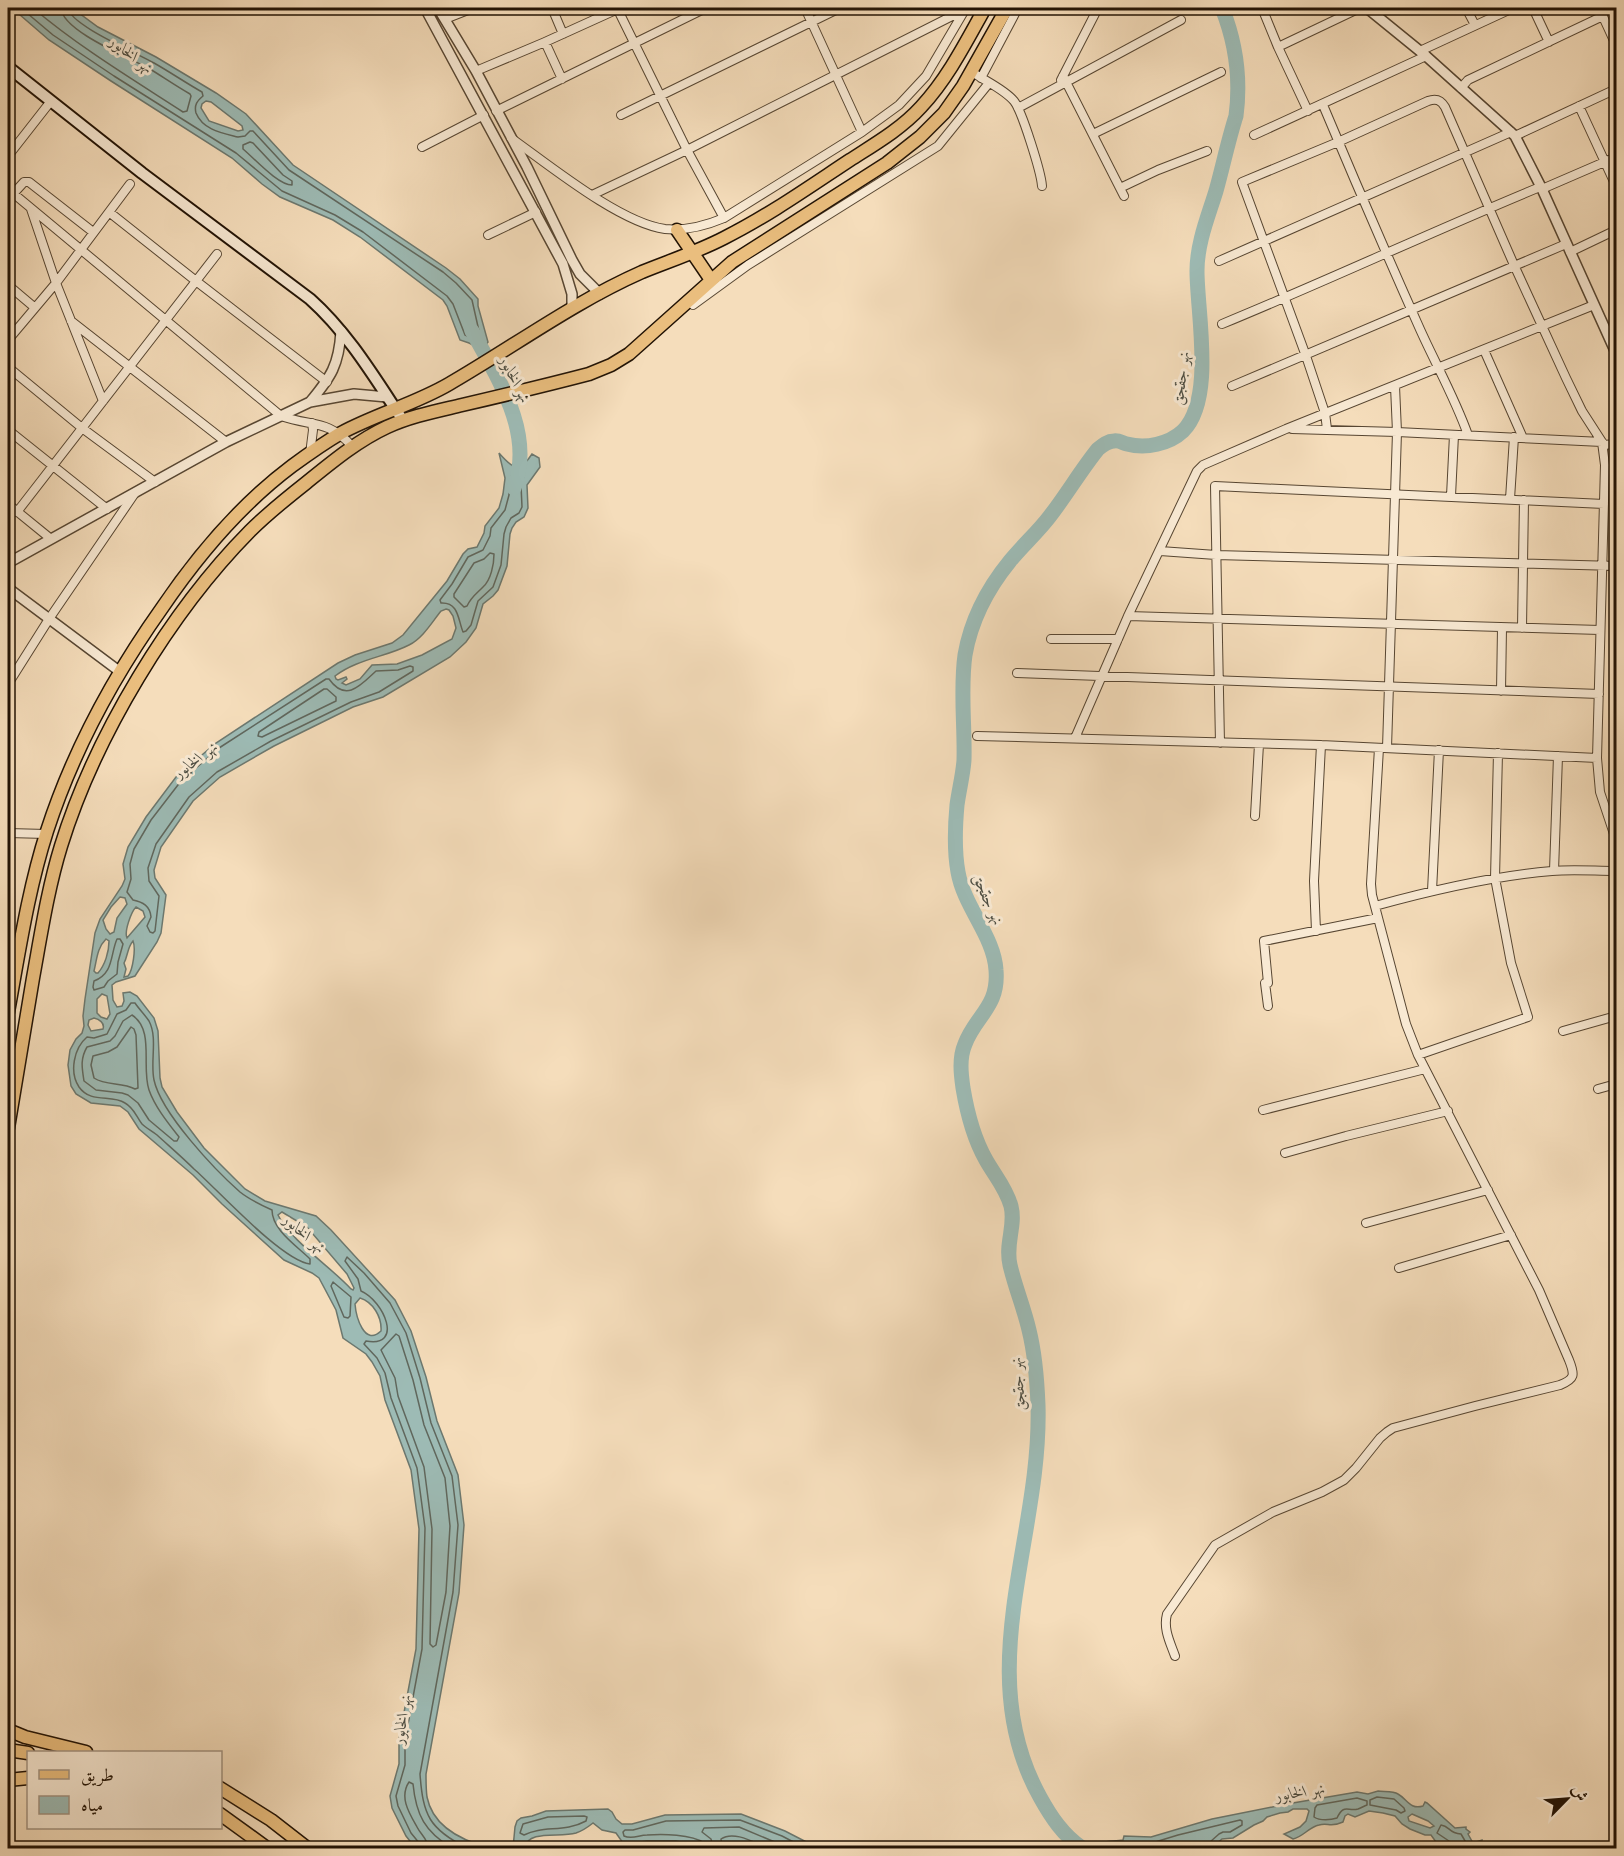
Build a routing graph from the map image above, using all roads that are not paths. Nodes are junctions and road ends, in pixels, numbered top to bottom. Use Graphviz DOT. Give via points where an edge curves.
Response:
graph roads {
  1 [pos="425,8"];
  2 [pos="473,8"];
  3 [pos="552,8"];
  4 [pos="618,8"];
  5 [pos="706,8"];
  6 [pos="806,8"];
  7 [pos="840,8"];
  8 [pos="985,8"];
  9 [pos="1008,8"];
  10 [pos="1018,8"];
  11 [pos="1098,8"];
  12 [pos="1262,8"];
  13 [pos="1367,8"];
  14 [pos="1466,8"];
  15 [pos="1513,8"];
  16 [pos="1533,8"];
  17 [pos="965,9"];
  18 [pos="444,12"];
  19 [pos="1601,12"];
  20 [pos="812,21"];
  21 [pos="1181,21"];
  22 [pos="434,22"];
  23 [pos="1474,26"];
  24 [pos="1613,28"];
  25 [pos="563,34"];
  26 [pos="545,42"];
  27 [pos="1549,42"];
  28 [pos="634,43"];
  29 [pos="1617,45"];
  30 [pos="1278,47"];
  31 [pos="1423,54"];
  32 [pos="8,67"];
  33 [pos="476,71"];
  34 [pos="1221,72"];
  35 [pos="836,75"];
  36 [pos="976,75"];
  37 [pos="562,79"];
  38 [pos="1064,79"];
  39 [pos="989,83"];
  40 [pos="1461,88"];
  41 [pos="1617,89"];
  42 [pos="660,95"];
  43 [pos="51,101"];
  44 [pos="1323,105"];
  45 [pos="1579,106"];
  46 [pos="1018,108"];
  47 [pos="496,111"];
  48 [pos="1308,111"];
  49 [pos="484,115"];
  50 [pos="621,115"];
  51 [pos="862,132"];
  52 [pos="1513,134"];
  53 [pos="1093,135"];
  54 [pos="1254,135"];
  55 [pos="511,138"];
  56 [pos="1338,142"];
  57 [pos="422,147"];
  58 [pos="687,150"];
  59 [pos="1206,151"];
  60 [pos="1465,153"];
  61 [pos="8,156"];
  62 [pos="1617,157"];
  63 [pos="1605,162"];
  64 [pos="130,184"];
  65 [pos="1042,186"];
  66 [pos="1617,186"];
  67 [pos="1541,188"];
  68 [pos="10,192"];
  69 [pos="592,195"];
  70 [pos="1362,199"];
  71 [pos="30,208"];
  72 [pos="1489,208"];
  73 [pos="109,212"];
  74 [pos="536,212"];
  75 [pos="724,218"];
  76 [pos="677,230"];
  77 [pos="1617,230"];
  78 [pos="93,232"];
  79 [pos="488,235"];
  80 [pos="1265,241"];
  81 [pos="1568,248"];
  82 [pos="80,249"];
  83 [pos="692,252"];
  84 [pos="1386,254"];
  85 [pos="217,255"];
  86 [pos="1219,261"];
  87 [pos="1514,265"];
  88 [pos="711,280"];
  89 [pos="196,281"];
  90 [pos="56,283"];
  91 [pos="8,285"];
  92 [pos="600,294"];
  93 [pos="1286,297"];
  94 [pos="693,305"];
  95 [pos="1594,305"];
  96 [pos="34,307"];
  97 [pos="572,309"];
  98 [pos="1411,310"];
  99 [pos="166,320"];
  100 [pos="71,321"];
  101 [pos="1222,324"];
  102 [pos="1542,325"];
  103 [pos="341,331"];
  104 [pos="8,340"];
  105 [pos="1616,349"];
  106 [pos="1484,350"];
  107 [pos="1306,356"];
  108 [pos="130,367"];
  109 [pos="8,368"];
  110 [pos="1438,369"];
  111 [pos="327,382"];
  112 [pos="1232,386"];
  113 [pos="1395,386"];
  114 [pos="387,397"];
  115 [pos="103,401"];
  116 [pos="310,402"];
  117 [pos="396,410"];
  118 [pos="1325,413"];
  119 [pos="281,416"];
  120 [pos="404,421"];
  121 [pos="312,423"];
  122 [pos="82,428"];
  123 [pos="1286,429"];
  124 [pos="1327,429"];
  125 [pos="8,430"];
  126 [pos="1398,432"];
  127 [pos="340,434"];
  128 [pos="1454,435"];
  129 [pos="1468,435"];
  130 [pos="1518,438"];
  131 [pos="226,442"];
  132 [pos="1603,444"];
  133 [pos="1617,444"];
  134 [pos="352,446"];
  135 [pos="310,454"];
  136 [pos="53,466"];
  137 [pos="155,482"];
  138 [pos="135,493"];
  139 [pos="1396,494"];
  140 [pos="1451,496"];
  141 [pos="1510,499"];
  142 [pos="1524,500"];
  143 [pos="8,504"];
  144 [pos="1604,504"];
  145 [pos="106,509"];
  146 [pos="17,512"];
  147 [pos="51,539"];
  148 [pos="1160,551"];
  149 [pos="1216,555"];
  150 [pos="1395,560"];
  151 [pos="8,563"];
  152 [pos="1523,563"];
  153 [pos="1602,566"];
  154 [pos="1617,566"];
  155 [pos="8,588"];
  156 [pos="1128,616"];
  157 [pos="1218,618"];
  158 [pos="49,619"];
  159 [pos="1392,625"];
  160 [pos="1502,628"];
  161 [pos="1522,628"];
  162 [pos="1600,630"];
  163 [pos="1051,639"];
  164 [pos="1118,639"];
  165 [pos="119,671"];
  166 [pos="1017,674"];
  167 [pos="1101,678"];
  168 [pos="1219,681"];
  169 [pos="8,684"];
  170 [pos="1390,685"];
  171 [pos="1501,691"];
  172 [pos="1599,694"];
  173 [pos="977,736"];
  174 [pos="1075,738"];
  175 [pos="1220,743"];
  176 [pos="1259,744"];
  177 [pos="1321,745"];
  178 [pos="1383,748"];
  179 [pos="1439,750"];
  180 [pos="1498,753"];
  181 [pos="1558,756"];
  182 [pos="1597,758"];
  183 [pos="1255,816"];
  184 [pos="8,833"];
  185 [pos="46,834"];
  186 [pos="1617,840"];
  187 [pos="1554,871"];
  188 [pos="1616,871"];
  189 [pos="1495,878"];
  190 [pos="1432,891"];
  191 [pos="1375,906"];
  192 [pos="1617,908"];
  193 [pos="1378,918"];
  194 [pos="1316,931"];
  195 [pos="1268,1006"];
  196 [pos="8,1012"];
  197 [pos="1617,1016"];
  198 [pos="1563,1031"];
  199 [pos="1418,1055"];
  200 [pos="1425,1069"];
  201 [pos="1617,1083"];
  202 [pos="1598,1089"];
  203 [pos="1263,1110"];
  204 [pos="1448,1111"];
  205 [pos="8,1128"];
  206 [pos="1284,1153"];
  207 [pos="1488,1190"];
  208 [pos="1366,1223"];
  209 [pos="1511,1235"];
  210 [pos="1399,1268"];
  211 [pos="1175,1656"];
  212 [pos="8,1730"];
  213 [pos="8,1750"];
  214 [pos="82,1751"];
  215 [pos="27,1753"];
  216 [pos="27,1778"];
  217 [pos="8,1780"];
  218 [pos="222,1789"];
  219 [pos="222,1815"];
  220 [pos="267,1848"];
  221 [pos="307,1848"];
  1 -- 22 [label="street"];
  2 -- 18 [label="street"];
  3 -- 25 [label="street"];
  4 -- 25 [label="street"];
  4 -- 28 [label="street"];
  5 -- 28 [label="street"];
  6 -- 20 [label="street"];
  7 -- 20 [label="street"];
  8 -- 83 [label="main road" via="939,87 907,121 762,216"];
  9 -- 36 [label="main road"];
  10 -- 36 [label="street"];
  11 -- 38 [label="street"];
  12 -- 30 [label="street"];
  13 -- 30 [label="street"];
  13 -- 31 [label="street"];
  14 -- 23 [label="street"];
  15 -- 23 [label="street"];
  16 -- 27 [label="street"];
  17 -- 35 [label="street"];
  17 -- 51 [label="street" via="918,87"];
  18 -- 22 [label="street"];
  18 -- 33 [label="street"];
  19 -- 24 [label="street"];
  19 -- 27 [label="street"];
  20 -- 35 [label="street"];
  20 -- 42 [label="street"];
  21 -- 38 [label="street"];
  22 -- 49 [label="street"];
  23 -- 31 [label="street"];
  24 -- 29 [label="street"];
  25 -- 26 [label="street"];
  26 -- 33 [label="street"];
  26 -- 37 [label="street"];
  27 -- 40 [label="street" via="1468,80"];
  28 -- 37 [label="street"];
  28 -- 42 [label="street"];
  30 -- 48 [label="street"];
  31 -- 40 [label="street"];
  31 -- 44 [label="street"];
  32 -- 43 [label="main road"];
  33 -- 47 [label="street"];
  34 -- 53 [label="street"];
  35 -- 51 [label="street"];
  35 -- 58 [label="street"];
  36 -- 39 [label="street"];
  36 -- 88 [label="main road" via="904,151 749,250"];
  37 -- 47 [label="street"];
  38 -- 46 [label="street"];
  38 -- 53 [label="street"];
  39 -- 46 [label="street" via="1013,99"];
  39 -- 94 [label="street" via="938,146 748,265"];
  40 -- 52 [label="street"];
  41 -- 45 [label="street"];
  42 -- 50 [label="street"];
  42 -- 58 [label="street"];
  43 -- 61 [label="street"];
  43 -- 103 [label="main road" via="310,299"];
  44 -- 48 [label="street"];
  44 -- 56 [label="street"];
  45 -- 52 [label="street"];
  45 -- 63 [label="street"];
  46 -- 65 [label="street"];
  47 -- 55 [label="street"];
  48 -- 54 [label="street"];
  49 -- 57 [label="street"];
  49 -- 74 [label="street"];
  51 -- 75 [label="street"];
  52 -- 60 [label="street"];
  52 -- 67 [label="street"];
  53 -- 59 [label="street" via="1122,192 1158,170"];
  55 -- 69 [label="street"];
  55 -- 92 [label="street" via="573,260"];
  56 -- 60 [label="street" via="1436,99 1445,107"];
  56 -- 70 [label="street"];
  56 -- 80 [label="street" via="1242,182"];
  58 -- 69 [label="street"];
  58 -- 75 [label="street"];
  60 -- 70 [label="street"];
  60 -- 72 [label="street"];
  62 -- 63 [label="street"];
  63 -- 66 [label="street"];
  63 -- 67 [label="street"];
  64 -- 73 [label="street"];
  67 -- 72 [label="street"];
  67 -- 81 [label="street"];
  68 -- 71 [label="street"];
  68 -- 78 [label="street" via="27,182"];
  69 -- 76 [label="street" via="635,220"];
  70 -- 80 [label="street"];
  70 -- 84 [label="street"];
  71 -- 82 [label="street"];
  71 -- 90 [label="street"];
  72 -- 84 [label="street"];
  72 -- 87 [label="street"];
  73 -- 78 [label="street"];
  73 -- 89 [label="street"];
  74 -- 79 [label="street"];
  74 -- 97 [label="street" via="563,264"];
  75 -- 76 [label="street"];
  76 -- 83 [label="main road"];
  77 -- 81 [label="street"];
  78 -- 82 [label="street"];
  80 -- 86 [label="street"];
  80 -- 93 [label="street"];
  81 -- 87 [label="street"];
  81 -- 95 [label="street"];
  82 -- 90 [label="street"];
  82 -- 99 [label="street"];
  83 -- 88 [label="main road"];
  83 -- 92 [label="main road"];
  84 -- 93 [label="street"];
  84 -- 98 [label="street"];
  85 -- 89 [label="street"];
  87 -- 98 [label="street"];
  87 -- 102 [label="street"];
  88 -- 120 [label="main road" via="636,348 589,374"];
  89 -- 99 [label="street"];
  89 -- 111 [label="street"];
  90 -- 96 [label="street"];
  90 -- 100 [label="street"];
  91 -- 96 [label="street"];
  92 -- 97 [label="main road"];
  93 -- 101 [label="street"];
  93 -- 107 [label="street"];
  95 -- 102 [label="street"];
  95 -- 105 [label="street"];
  96 -- 104 [label="street"];
  97 -- 117 [label="main road" via="447,385"];
  98 -- 107 [label="street"];
  98 -- 110 [label="street"];
  99 -- 108 [label="street"];
  99 -- 119 [label="street"];
  100 -- 108 [label="street"];
  100 -- 115 [label="street"];
  102 -- 106 [label="street"];
  102 -- 132 [label="street" via="1582,411"];
  103 -- 111 [label="street" via="340,348"];
  103 -- 114 [label="main road"];
  106 -- 110 [label="street"];
  106 -- 130 [label="street"];
  107 -- 112 [label="street"];
  107 -- 118 [label="street"];
  108 -- 115 [label="street"];
  108 -- 131 [label="street"];
  109 -- 122 [label="street"];
  110 -- 113 [label="street"];
  110 -- 129 [label="street"];
  111 -- 116 [label="street"];
  113 -- 118 [label="street"];
  113 -- 126 [label="street"];
  114 -- 116 [label="street" via="354,394"];
  114 -- 117 [label="main road"];
  115 -- 122 [label="street"];
  116 -- 119 [label="street"];
  117 -- 120 [label="main road"];
  117 -- 127 [label="main road"];
  118 -- 123 [label="street"];
  118 -- 124 [label="street"];
  119 -- 121 [label="street"];
  119 -- 131 [label="street"];
  120 -- 134 [label="main road"];
  121 -- 127 [label="street"];
  121 -- 135 [label="street"];
  122 -- 136 [label="street"];
  122 -- 137 [label="street"];
  123 -- 124 [label="street"];
  123 -- 148 [label="street" via="1200,468"];
  124 -- 126 [label="street"];
  125 -- 136 [label="street"];
  126 -- 128 [label="street"];
  126 -- 139 [label="street"];
  127 -- 134 [label="street"];
  127 -- 135 [label="main road"];
  128 -- 129 [label="street"];
  128 -- 140 [label="street"];
  129 -- 130 [label="street"];
  130 -- 132 [label="street"];
  130 -- 141 [label="street"];
  131 -- 137 [label="street"];
  132 -- 133 [label="street"];
  132 -- 144 [label="street"];
  134 -- 205 [label="main road" via="250,531 196,593 130,692 100,747 60,847 41,933"];
  135 -- 165 [label="main road" via="261,492 208,546"];
  136 -- 145 [label="street"];
  136 -- 146 [label="street"];
  137 -- 138 [label="street"];
  138 -- 145 [label="street"];
  138 -- 158 [label="street"];
  139 -- 140 [label="street"];
  139 -- 149 [label="street" via="1215,486"];
  139 -- 150 [label="street"];
  140 -- 141 [label="street"];
  141 -- 142 [label="street"];
  142 -- 144 [label="street"];
  142 -- 152 [label="street"];
  143 -- 146 [label="street"];
  144 -- 153 [label="street"];
  145 -- 147 [label="street"];
  146 -- 147 [label="street"];
  147 -- 151 [label="street"];
  148 -- 149 [label="street"];
  148 -- 156 [label="street"];
  149 -- 150 [label="street"];
  149 -- 157 [label="street"];
  150 -- 152 [label="street"];
  150 -- 159 [label="street"];
  152 -- 153 [label="street"];
  152 -- 161 [label="street"];
  153 -- 154 [label="street"];
  153 -- 162 [label="street"];
  155 -- 158 [label="street"];
  156 -- 157 [label="street"];
  156 -- 164 [label="street"];
  157 -- 159 [label="street"];
  157 -- 168 [label="street"];
  158 -- 165 [label="street"];
  158 -- 169 [label="street"];
  159 -- 160 [label="street"];
  159 -- 170 [label="street"];
  160 -- 161 [label="street"];
  160 -- 171 [label="street"];
  161 -- 162 [label="street"];
  162 -- 172 [label="street"];
  163 -- 164 [label="street"];
  164 -- 167 [label="street"];
  165 -- 185 [label="main road" via="81,745"];
  166 -- 167 [label="street"];
  167 -- 168 [label="street"];
  167 -- 174 [label="street"];
  168 -- 170 [label="street"];
  168 -- 175 [label="street"];
  170 -- 171 [label="street"];
  170 -- 178 [label="street"];
  171 -- 172 [label="street"];
  172 -- 182 [label="street"];
  173 -- 174 [label="street"];
  174 -- 175 [label="street"];
  175 -- 176 [label="street"];
  176 -- 177 [label="street"];
  176 -- 183 [label="street"];
  177 -- 178 [label="street"];
  177 -- 194 [label="street" via="1314,881"];
  178 -- 179 [label="street"];
  178 -- 191 [label="street" via="1371,884"];
  179 -- 180 [label="street"];
  179 -- 190 [label="street"];
  180 -- 181 [label="street"];
  180 -- 189 [label="street"];
  181 -- 182 [label="street"];
  181 -- 187 [label="street"];
  182 -- 186 [label="street" via="1600,792"];
  184 -- 185 [label="street"];
  185 -- 196 [label="main road"];
  187 -- 188 [label="street"];
  187 -- 189 [label="street"];
  188 -- 192 [label="street"];
  189 -- 190 [label="street"];
  189 -- 199 [label="street" via="1511,963 1528,1017"];
  190 -- 191 [label="street"];
  191 -- 193 [label="street"];
  193 -- 194 [label="street"];
  193 -- 199 [label="street"];
  194 -- 195 [label="street" via="1264,941"];
  197 -- 198 [label="street"];
  199 -- 200 [label="street"];
  200 -- 203 [label="street"];
  200 -- 204 [label="street"];
  201 -- 202 [label="street"];
  204 -- 206 [label="street"];
  204 -- 207 [label="street"];
  207 -- 208 [label="street"];
  207 -- 209 [label="street"];
  209 -- 210 [label="street"];
  209 -- 211 [label="street" via="1539,1290 1573,1377 1560,1385 1393,1428 1344,1480 1273,1512 1215,1545 1167,1614 1166,1630"];
  212 -- 214 [label="main road"];
  213 -- 215 [label="main road"];
  216 -- 217 [label="main road"];
  218 -- 221 [label="main road"];
  219 -- 220 [label="main road"];
}
